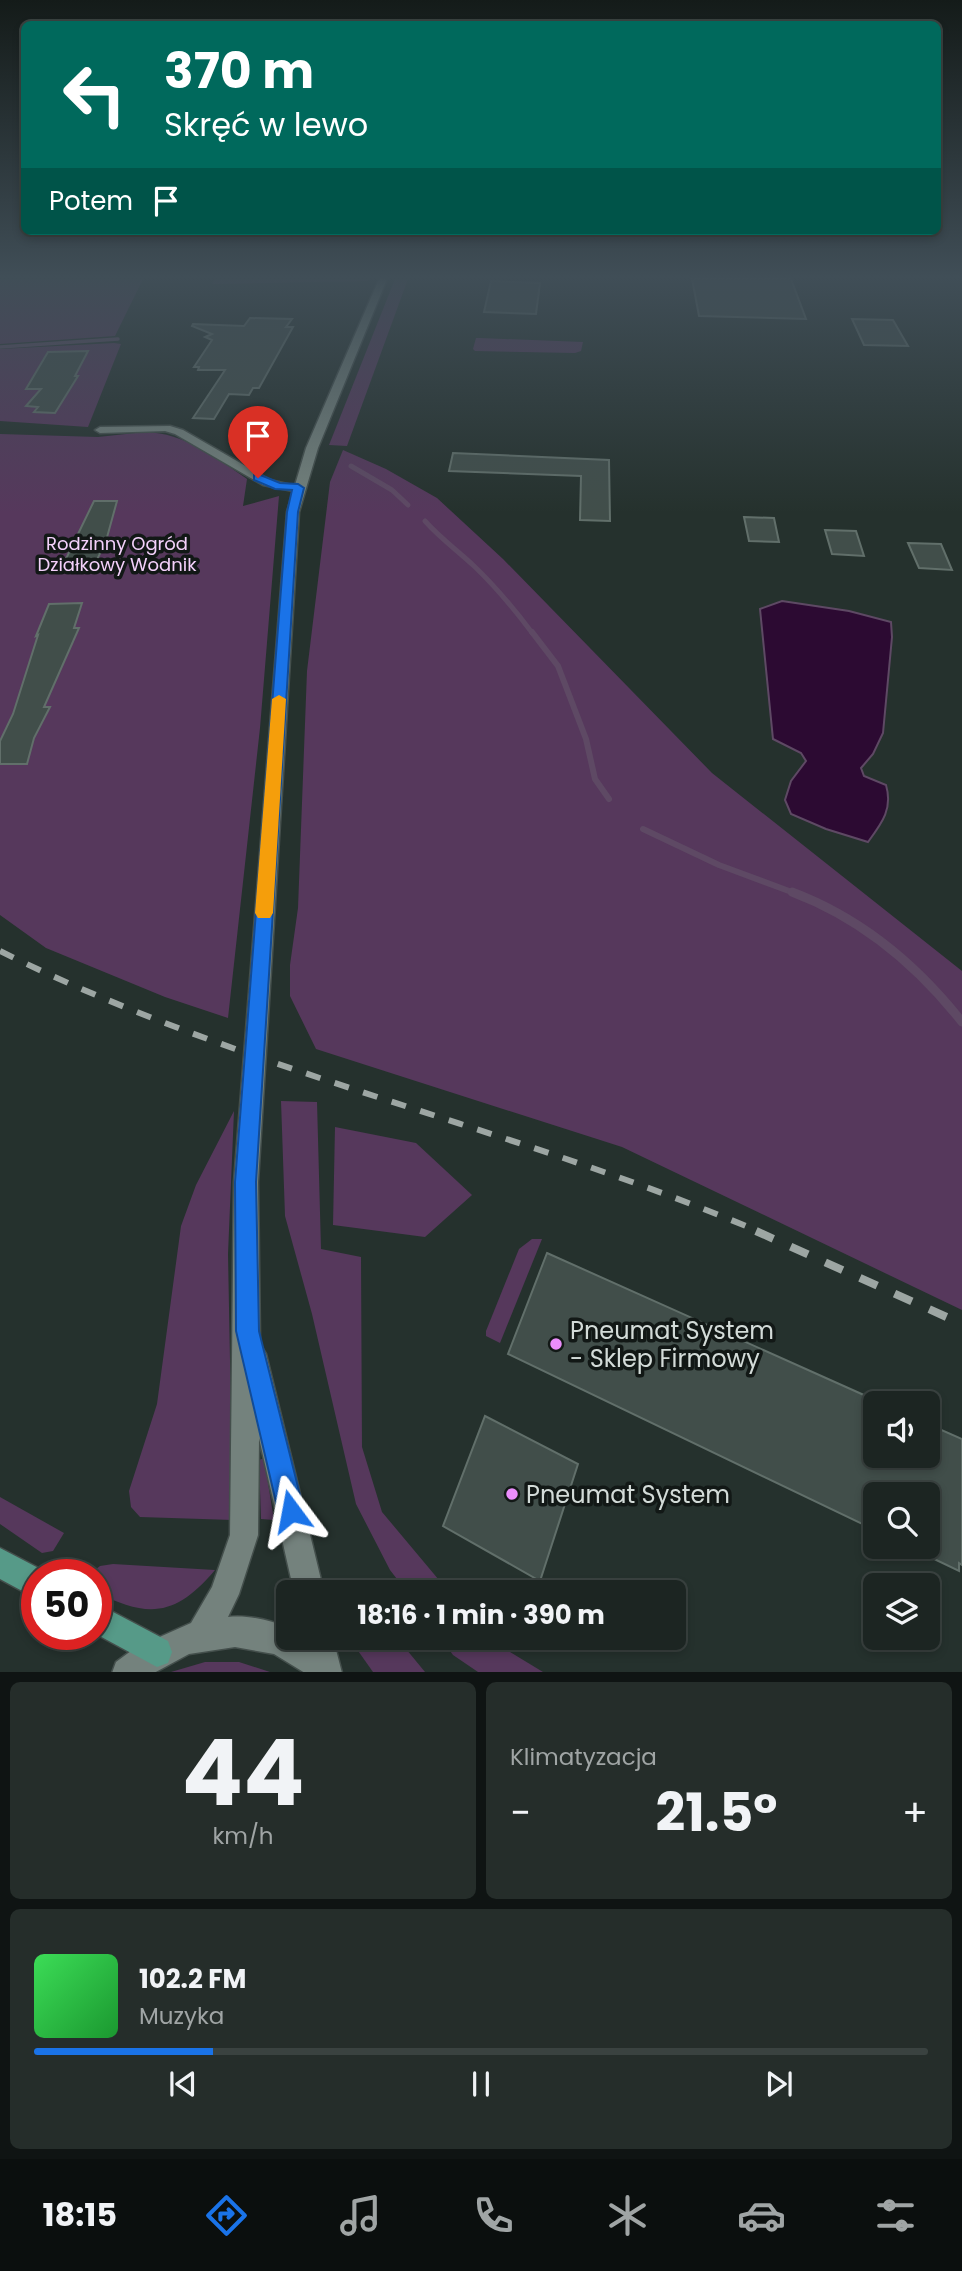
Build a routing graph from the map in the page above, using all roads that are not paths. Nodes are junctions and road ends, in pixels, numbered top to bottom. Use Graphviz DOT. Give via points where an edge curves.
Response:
graph roads {
  1 [pos="350,357"];
  2 [pos="100,430"];
  3 [pos="298,488"];
  4 [pos="247,1331"];
  5 [pos="0,1563"];
  6 [pos="21,1575"];
  7 [pos="306,1580"];
  8 [pos="112,1627"];
  9 [pos="201,1634"];
  10 [pos="157,1653"];
  11 [pos="323,1659"];
  12 [pos="127,1672"];
  1 -- 3 [label="main road"];
  2 -- 3 [label="main road" via="166,428 180,432 267,483"];
  3 -- 4 [label="main road" via="246,1182"];
  4 -- 7 [label="main road"];
  4 -- 9 [label="main road" via="244,1535 223,1594"];
  5 -- 6 [label="main road"];
  8 -- 10 [label="main road"];
  9 -- 10 [label="main road"];
  9 -- 11 [label="main road" via="256,1632"];
  10 -- 12 [label="main road"];
}
